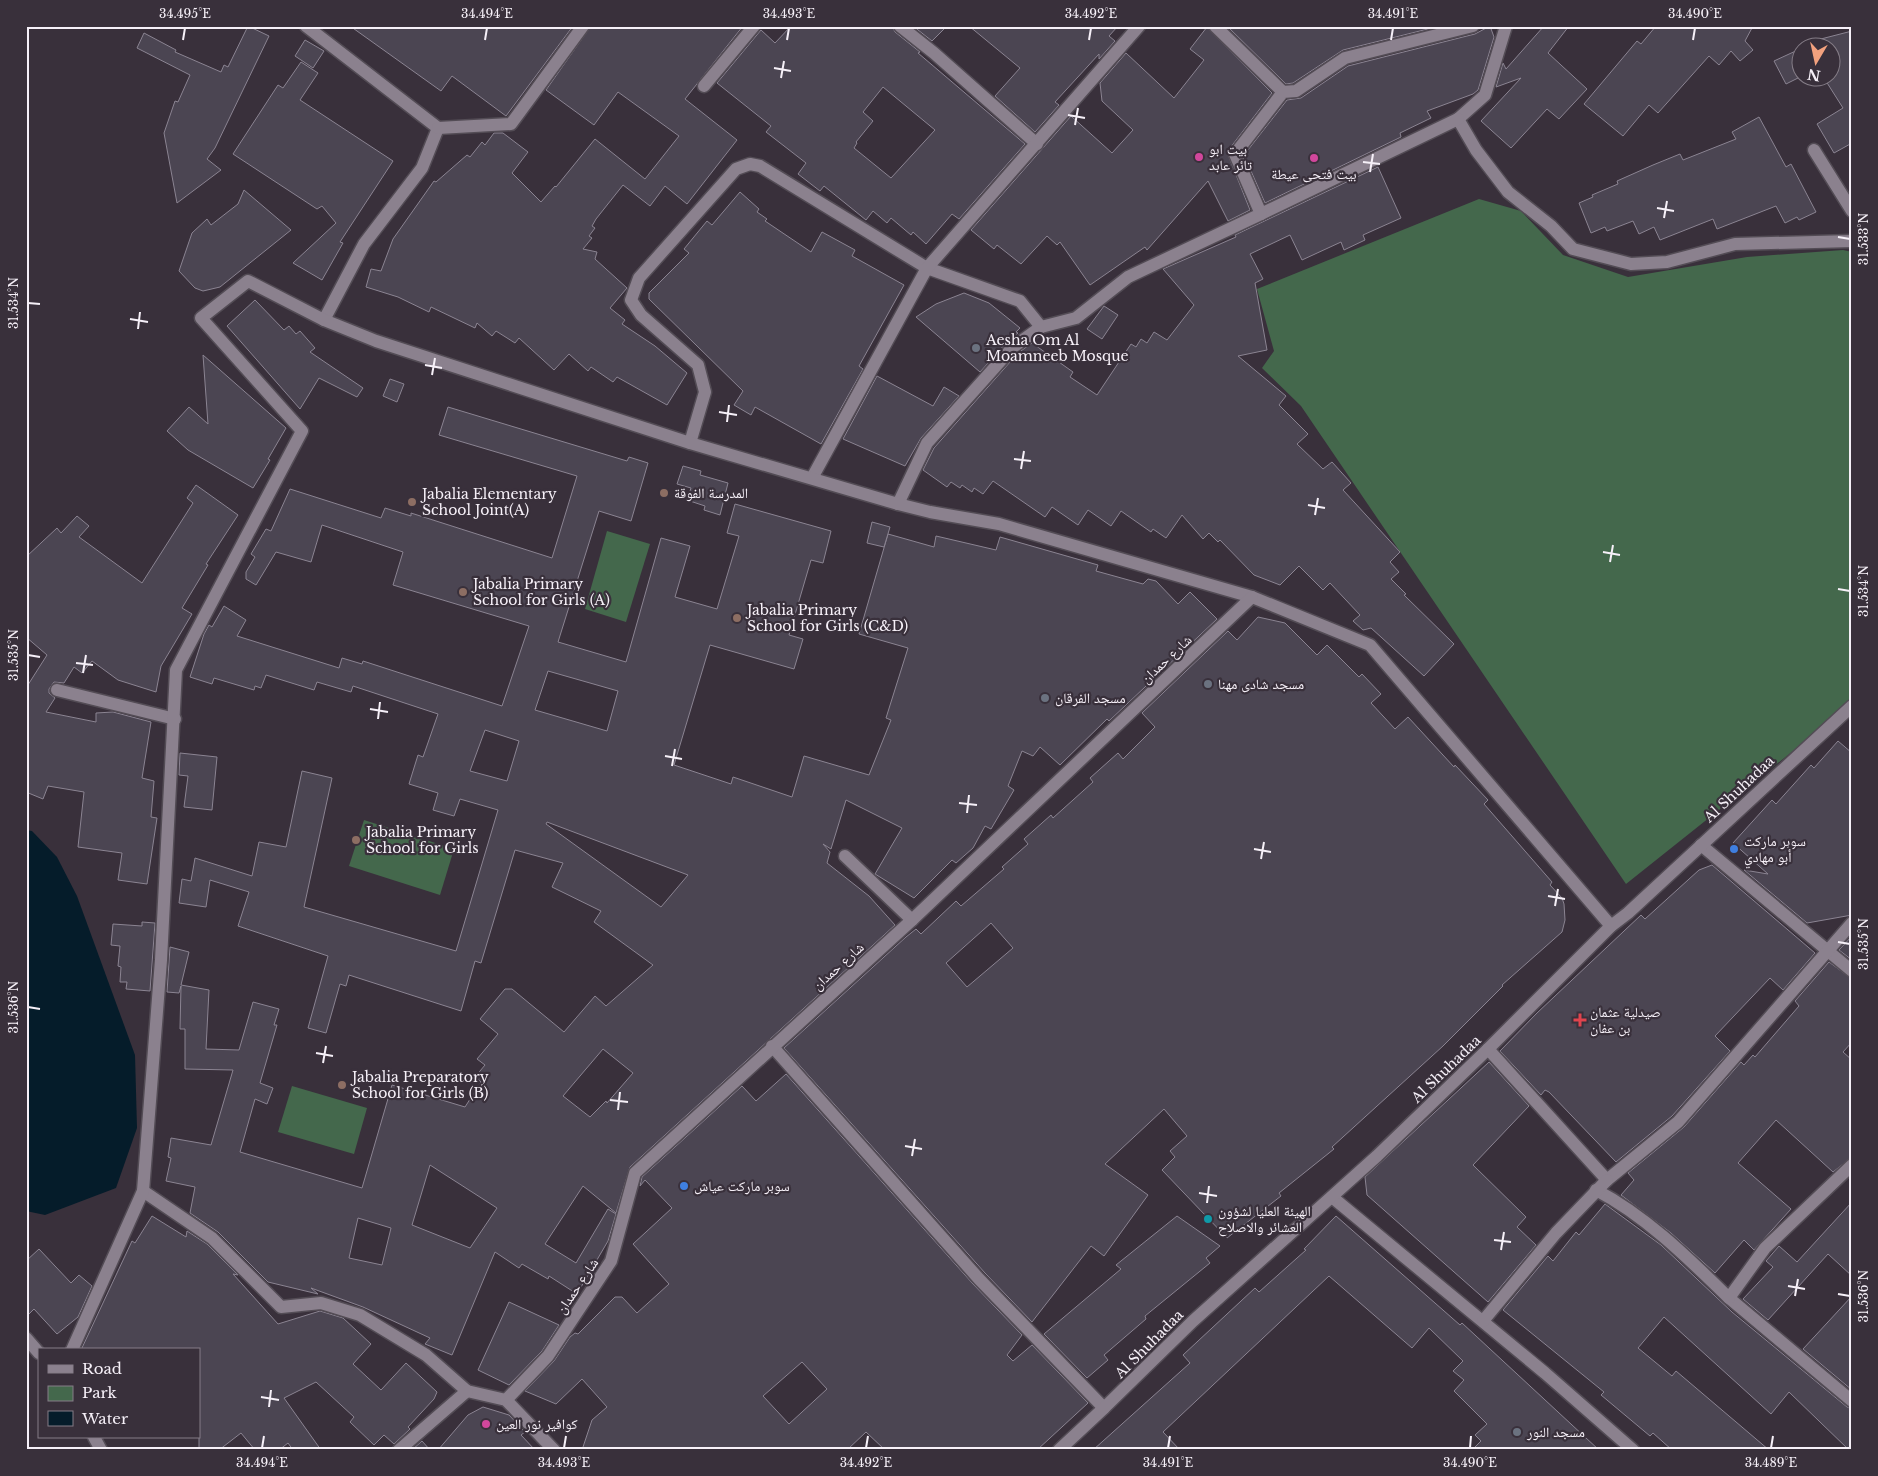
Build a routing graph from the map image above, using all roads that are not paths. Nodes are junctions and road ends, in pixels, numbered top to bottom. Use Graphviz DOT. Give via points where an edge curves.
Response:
graph roads {
  1 [pos="306,26"];
  2 [pos="583,26"];
  3 [pos="754,26"];
  4 [pos="900,26"];
  5 [pos="1140,26"];
  6 [pos="1215,26"];
  7 [pos="1473,26"];
  8 [pos="1506,26"];
  9 [pos="704,86"];
  10 [pos="1283,92"];
  11 [pos="1458,119"];
  12 [pos="438,128"];
  13 [pos="1036,144"];
  14 [pos="1814,150"];
  15 [pos="1852,211"];
  16 [pos="1262,214"];
  17 [pos="1852,241"];
  18 [pos="927,268"];
  19 [pos="324,320"];
  20 [pos="1041,327"];
  21 [pos="690,443"];
  22 [pos="812,478"];
  23 [pos="898,504"];
  24 [pos="1252,597"];
  25 [pos="57,690"];
  26 [pos="1852,706"];
  27 [pos="175,719"];
  28 [pos="1701,845"];
  29 [pos="845,856"];
  30 [pos="912,920"];
  31 [pos="1852,923"];
  32 [pos="1610,926"];
  33 [pos="1827,951"];
  34 [pos="1852,971"];
  35 [pos="772,1046"];
  36 [pos="1488,1049"];
  37 [pos="1851,1167"];
  38 [pos="1606,1180"];
  39 [pos="1596,1190"];
  40 [pos="143,1191"];
  41 [pos="1332,1197"];
  42 [pos="1730,1298"];
  43 [pos="1483,1321"];
  44 [pos="26,1338"];
  45 [pos="73,1348"];
  46 [pos="38,1352"];
  47 [pos="467,1391"];
  48 [pos="506,1400"];
  49 [pos="1852,1401"];
  50 [pos="1104,1408"];
  51 [pos="95,1438"];
  52 [pos="1624,1447"];
  53 [pos="101,1450"];
  54 [pos="399,1450"];
  55 [pos="554,1450"];
  56 [pos="1059,1450"];
  1 -- 12 [label="street"];
  2 -- 12 [label="street" via="511,124"];
  3 -- 9 [label="street"];
  4 -- 13 [label="street" via="934,52"];
  5 -- 13 [label="street"];
  6 -- 10 [label="street"];
  7 -- 10 [label="street" via="1345,58 1296,92"];
  8 -- 11 [label="street" via="1485,95"];
  10 -- 16 [label="street" via="1235,154"];
  11 -- 16 [label="street"];
  11 -- 17 [label="street" via="1476,150 1508,192 1551,226 1573,249 1632,264 1667,262 1735,244"];
  12 -- 19 [label="street" via="422,168 364,244"];
  13 -- 18 [label="street"];
  14 -- 15 [label="street"];
  16 -- 20 [label="street" via="1128,277 1076,318"];
  18 -- 20 [label="street" via="1020,302"];
  18 -- 21 [label="street" via="760,166 750,164 736,169 639,278 631,300 641,315 698,365 705,392"];
  18 -- 22 [label="street"];
  19 -- 21 [label="street"];
  19 -- 27 [label="street" via="248,281 201,318 302,431 176,670"];
  20 -- 23 [label="street" via="1014,347 927,443"];
  21 -- 22 [label="street"];
  22 -- 23 [label="street"];
  23 -- 24 [label="street" via="999,524"];
  24 -- 30 [label="street, شارع حمدان"];
  24 -- 32 [label="street" via="1370,644"];
  25 -- 27 [label="street"];
  26 -- 28 [label="street, Al Shuhadaa"];
  27 -- 40 [label="street"];
  28 -- 32 [label="street, Al Shuhadaa"];
  28 -- 33 [label="street"];
  29 -- 30 [label="street"];
  30 -- 35 [label="street, شارع حمدان"];
  31 -- 33 [label="street"];
  32 -- 36 [label="street, Al Shuhadaa"];
  33 -- 34 [label="street"];
  33 -- 38 [label="street" via="1678,1122"];
  35 -- 48 [label="street, شارع حمدان" via="634,1173 612,1261 548,1356"];
  35 -- 50 [label="street" via="979,1279"];
  36 -- 38 [label="street"];
  36 -- 41 [label="street, Al Shuhadaa"];
  37 -- 42 [label="street" via="1765,1248"];
  38 -- 39 [label="street"];
  39 -- 42 [label="street" via="1614,1199 1683,1254"];
  39 -- 43 [label="street"];
  40 -- 45 [label="street"];
  40 -- 47 [label="street" via="212,1238 281,1307 321,1303 360,1315 426,1355"];
  41 -- 43 [label="street"];
  41 -- 50 [label="street, Al Shuhadaa" via="1193,1321"];
  42 -- 49 [label="street"];
  43 -- 52 [label="street"];
  44 -- 46 [label="street"];
  47 -- 48 [label="street"];
  47 -- 54 [label="street"];
  48 -- 55 [label="street"];
  50 -- 56 [label="street, Al Shuhadaa"];
  51 -- 53 [label="street"];
}
